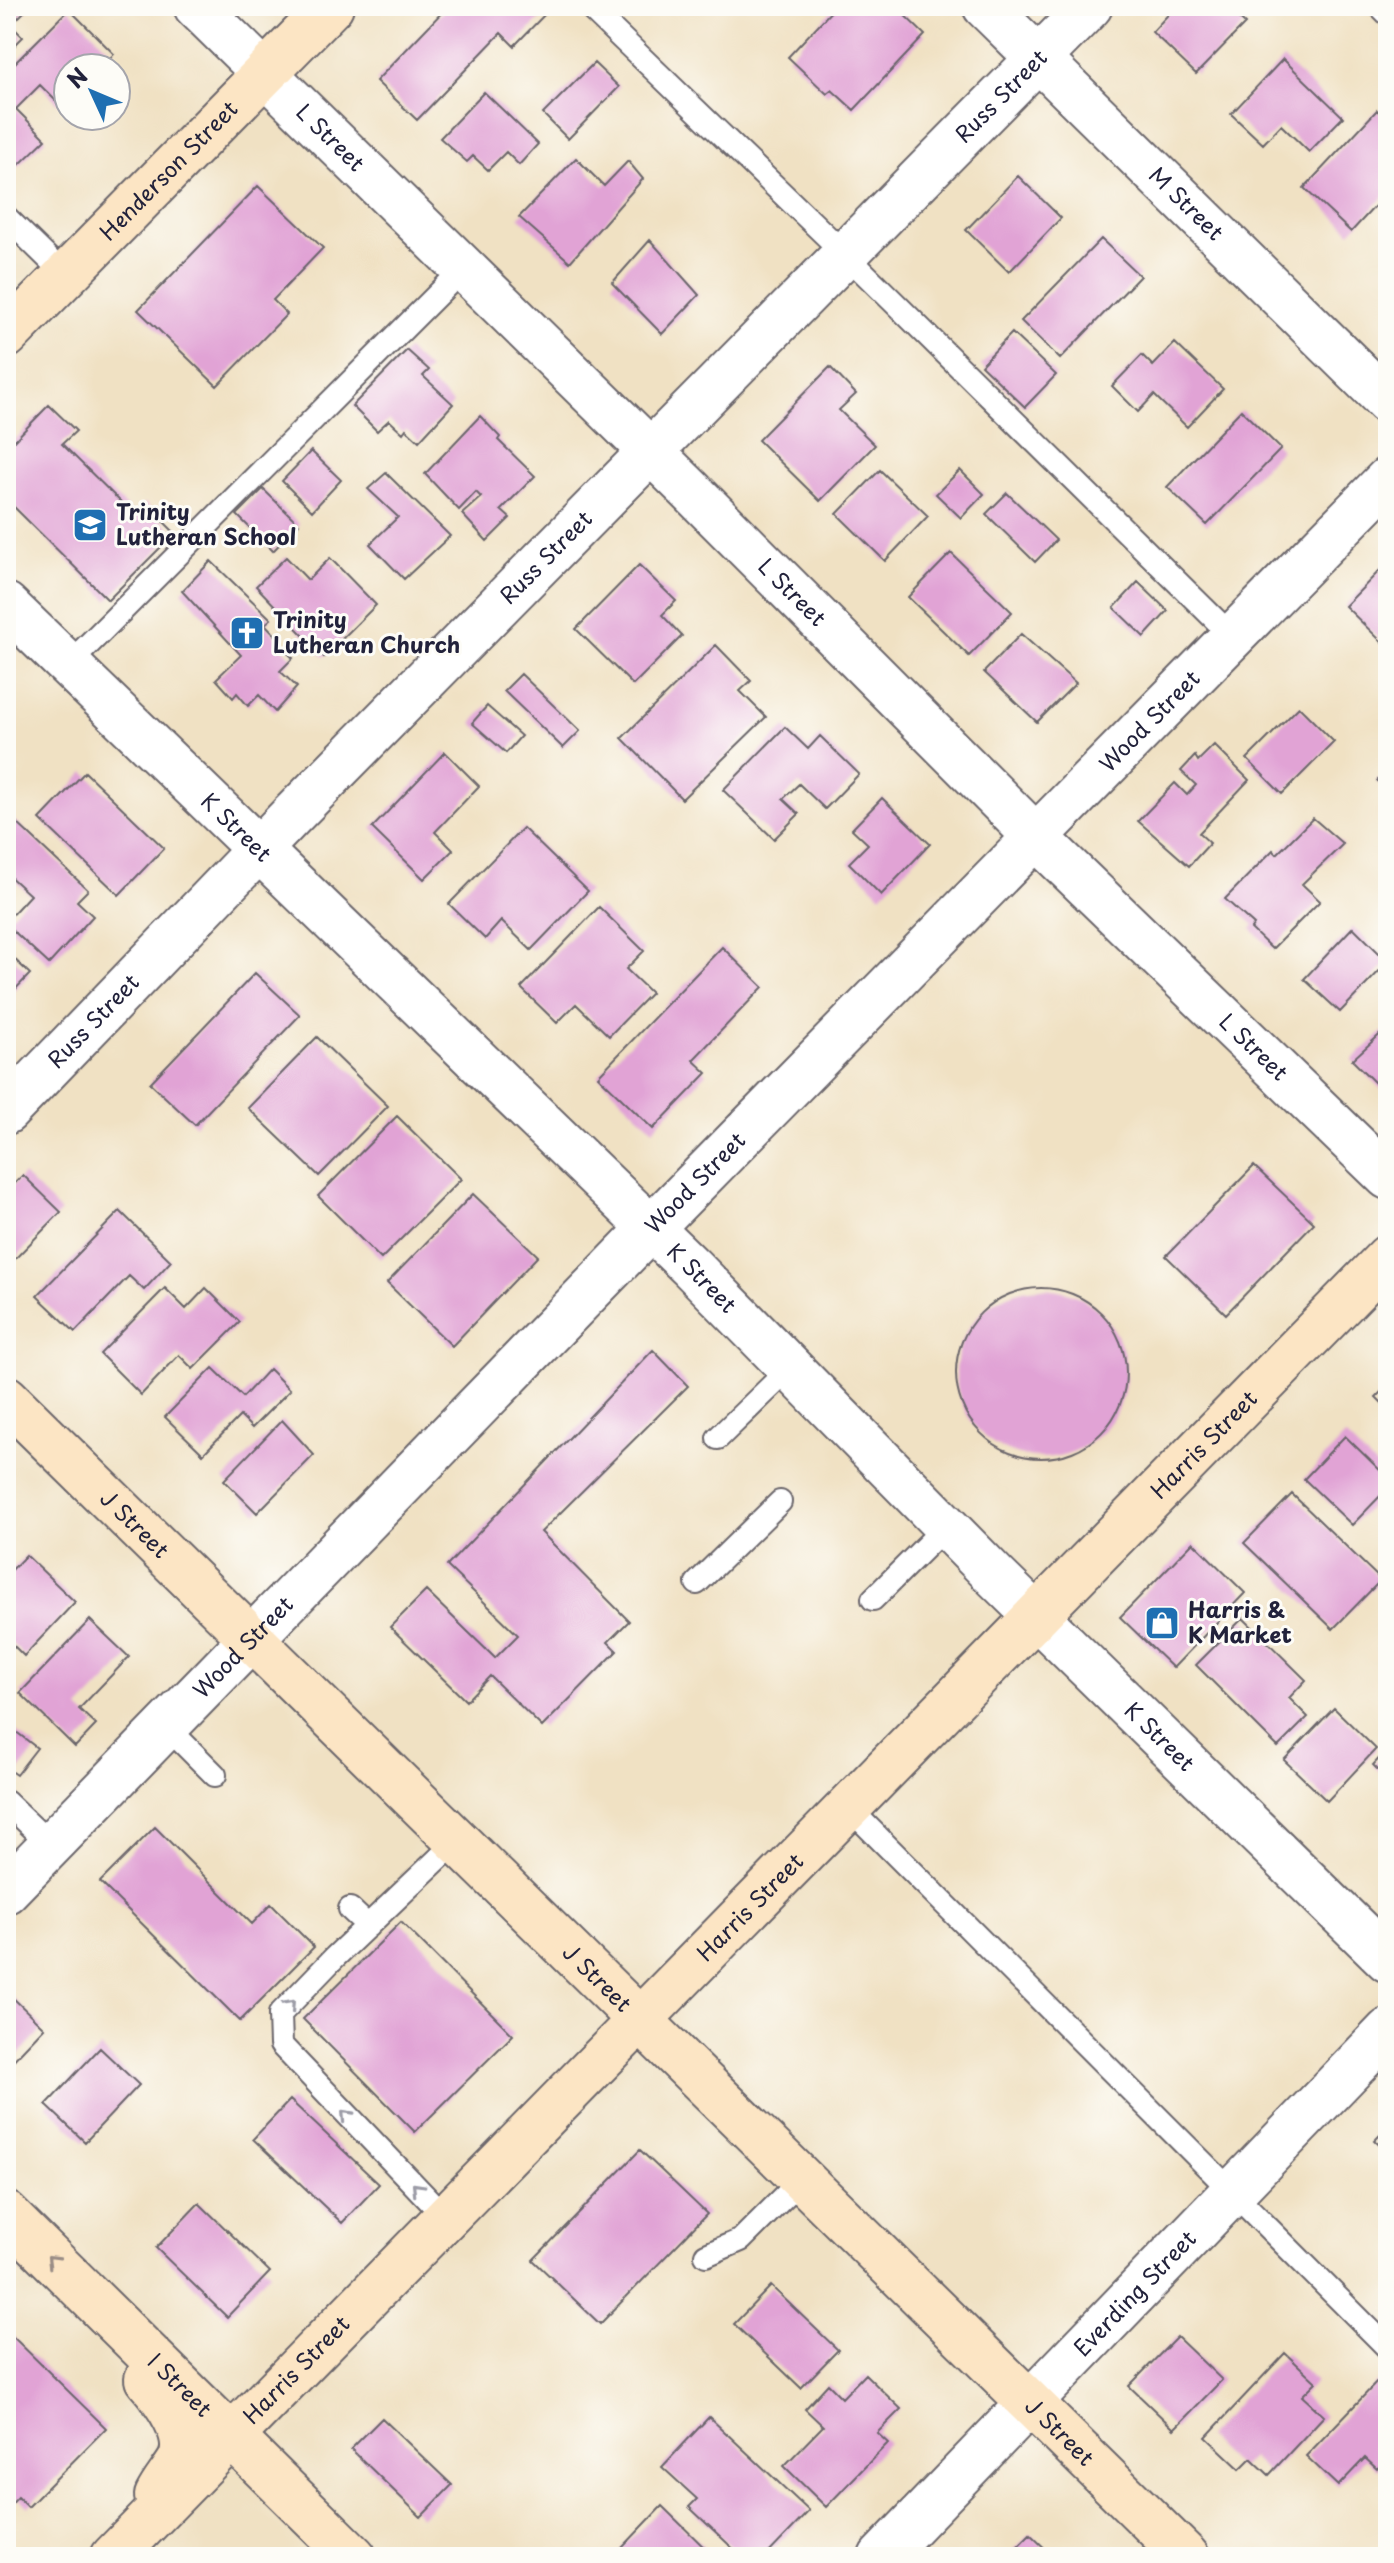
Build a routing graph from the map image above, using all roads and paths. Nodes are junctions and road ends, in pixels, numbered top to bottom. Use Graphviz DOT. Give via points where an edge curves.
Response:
graph roads {
  1 [pos="196,6"];
  2 [pos="331,6"];
  3 [pos="588,6"];
  4 [pos="985,6"];
  5 [pos="1090,6"];
  6 [pos="1380,6"];
  7 [pos="1388,14"];
  8 [pos="1039,59"];
  9 [pos="265,73"];
  10 [pos="6,217"];
  11 [pos="845,254"];
  12 [pos="464,268"];
  13 [pos="66,276"];
  14 [pos="6,336"];
  15 [pos="1388,402"];
  16 [pos="650,452"];
  17 [pos="1388,479"];
  18 [pos="6,605"];
  19 [pos="1233,637"];
  20 [pos="68,665"];
  21 [pos="1037,838"];
  22 [pos="260,850"];
  23 [pos="6,1112"];
  24 [pos="1388,1177"];
  25 [pos="651,1228"];
  26 [pos="1388,1257"];
  27 [pos="790,1368"];
  28 [pos="6,1398"];
  29 [pos="718,1438"];
  30 [pos="780,1502"];
  31 [pos="946,1526"];
  32 [pos="697,1583"];
  33 [pos="873,1599"];
  34 [pos="1035,1615"];
  35 [pos="253,1639"];
  36 [pos="167,1727"];
  37 [pos="215,1775"];
  38 [pos="6,1802"];
  39 [pos="847,1806"];
  40 [pos="458,1840"];
  41 [pos="51,1845"];
  42 [pos="6,1891"];
  43 [pos="350,1909"];
  44 [pos="368,1926"];
  45 [pos="1388,1960"];
  46 [pos="640,2020"];
  47 [pos="1388,2031"];
  48 [pos="802,2179"];
  49 [pos="1231,2193"];
  50 [pos="6,2214"];
  51 [pos="446,2218"];
  52 [pos="706,2255"];
  53 [pos="98,2305"];
  54 [pos="1388,2348"];
  55 [pos="1031,2401"];
  56 [pos="231,2437"];
  57 [pos="128,2542"];
  58 [pos="354,2557"];
  59 [pos="881,2557"];
  60 [pos="1187,2557"];
  1 -- 9 [label="street, L Street"];
  2 -- 9 [label="main road, Henderson Street"];
  3 -- 11 [label="lane"];
  4 -- 8 [label="street, M Street"];
  5 -- 8 [label="street, Russ Street"];
  6 -- 7 [label="lane"];
  8 -- 11 [label="street, Russ Street"];
  8 -- 15 [label="street, M Street"];
  9 -- 12 [label="street, L Street"];
  9 -- 13 [label="main road, Henderson Street"];
  10 -- 13 [label="lane"];
  11 -- 16 [label="street, Russ Street"];
  11 -- 19 [label="lane"];
  12 -- 16 [label="street, L Street"];
  12 -- 20 [label="lane"];
  13 -- 14 [label="main road, Henderson Street"];
  16 -- 21 [label="street, L Street"];
  16 -- 22 [label="street, Russ Street"];
  17 -- 19 [label="street, Wood Street"];
  18 -- 20 [label="street, K Street"];
  19 -- 21 [label="street, Wood Street"];
  20 -- 22 [label="street, K Street"];
  21 -- 24 [label="street, L Street"];
  21 -- 25 [label="street, Wood Street"];
  22 -- 23 [label="street, Russ Street"];
  22 -- 25 [label="street, K Street"];
  25 -- 27 [label="street, K Street"];
  25 -- 35 [label="street, Wood Street"];
  26 -- 34 [label="main road, Harris Street"];
  27 -- 29 [label="lane"];
  27 -- 31 [label="street, K Street"];
  28 -- 35 [label="main road, J Street"];
  30 -- 32 [label="lane"];
  31 -- 33 [label="lane"];
  31 -- 34 [label="street, K Street"];
  34 -- 39 [label="main road, Harris Street"];
  34 -- 45 [label="street, K Street"];
  35 -- 36 [label="street, Wood Street"];
  35 -- 40 [label="main road, J Street"];
  36 -- 37 [label="lane"];
  36 -- 41 [label="street, Wood Street"];
  38 -- 41 [label="lane"];
  39 -- 46 [label="main road, Harris Street"];
  39 -- 49 [label="lane"];
  40 -- 44 [label="lane"];
  40 -- 46 [label="main road, J Street"];
  41 -- 42 [label="street, Wood Street"];
  43 -- 44 [label="lane"];
  51 -- 44 [label="lane, one-way" via="281,2045 280,2014"];
  46 -- 48 [label="main road, J Street"];
  46 -- 51 [label="main road, Harris Street"];
  47 -- 49 [label="street, Everding Street"];
  48 -- 52 [label="lane" via="741,2240"];
  48 -- 55 [label="main road, J Street"];
  49 -- 54 [label="lane"];
  49 -- 55 [label="street, Everding Street"];
  53 -- 50 [label="main road, I Street, one-way"];
  51 -- 56 [label="main road, Harris Street"];
  53 -- 56 [label="main road, I Street"];
  53 -- 57 [label="main road" via="112,2343 177,2420 182,2445 180,2461"];
  55 -- 59 [label="street, Everding Street"];
  55 -- 60 [label="main road, J Street"];
  56 -- 57 [label="main road, Harris Street"];
  56 -- 58 [label="main road, I Street"];
}
